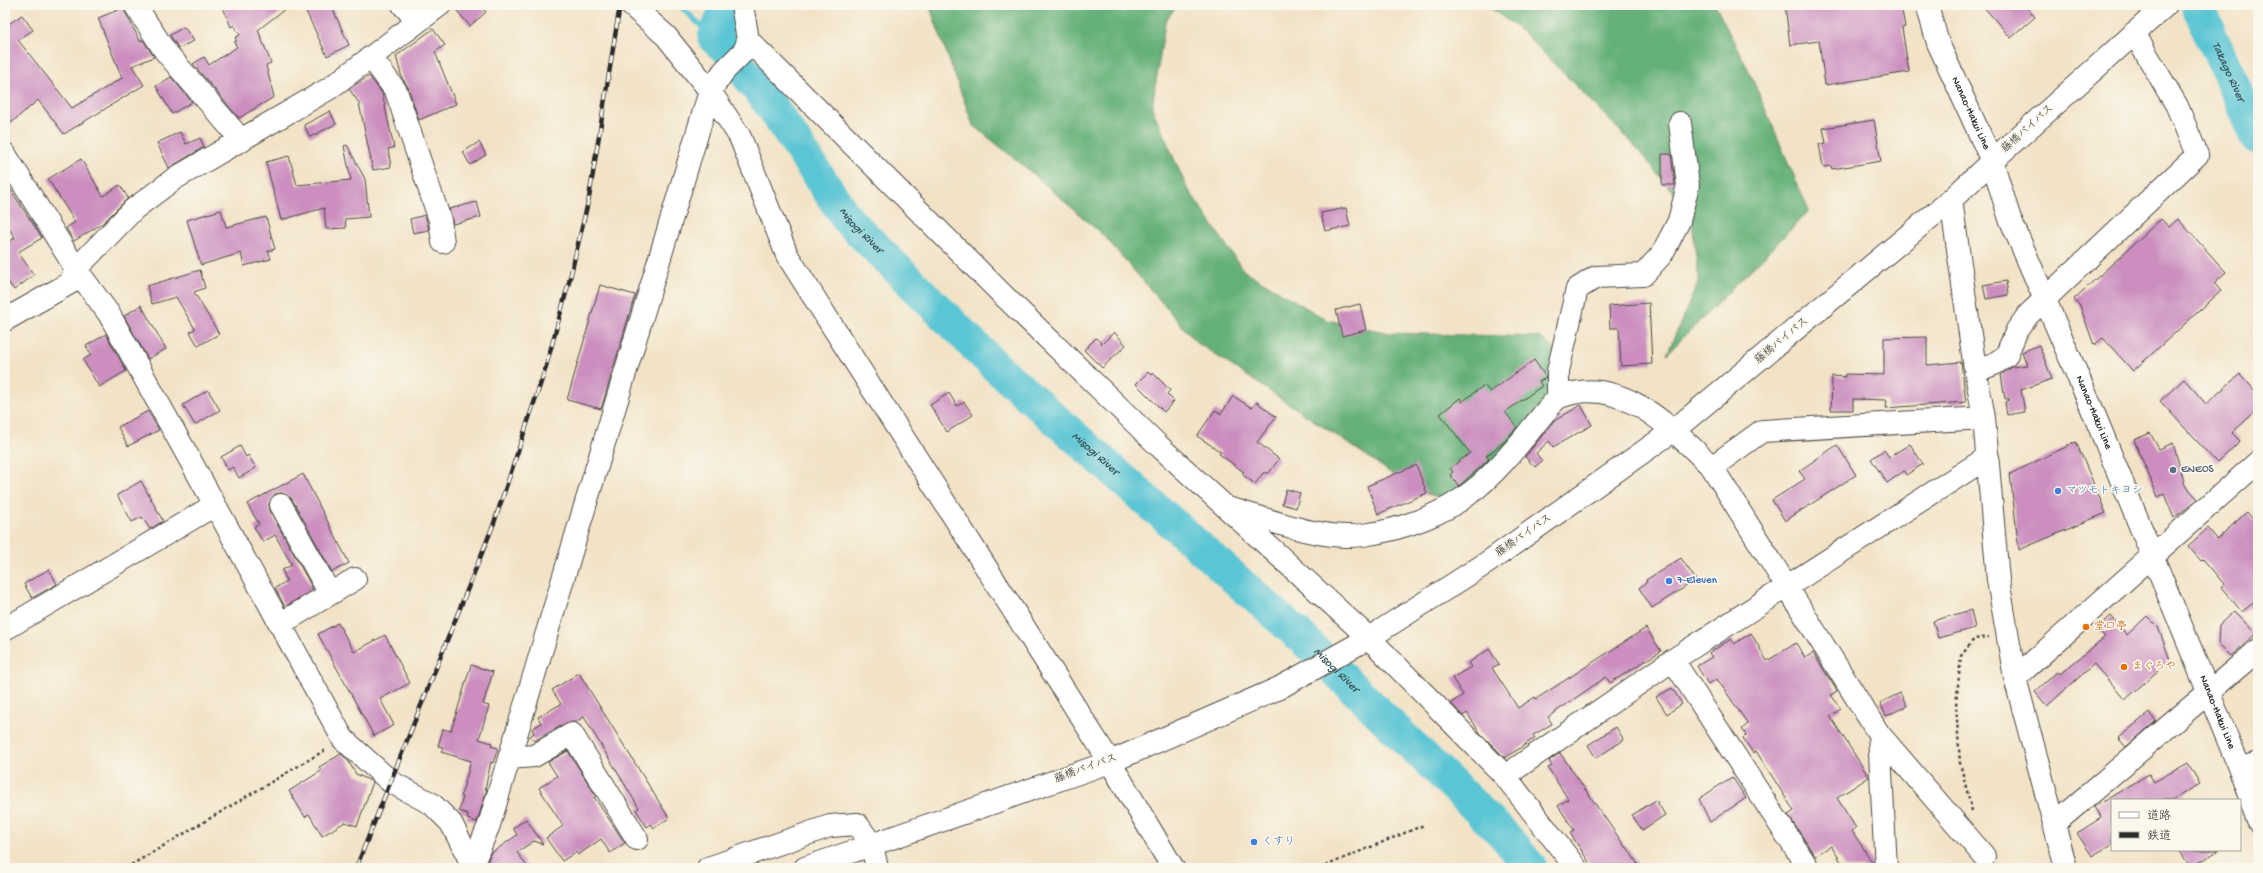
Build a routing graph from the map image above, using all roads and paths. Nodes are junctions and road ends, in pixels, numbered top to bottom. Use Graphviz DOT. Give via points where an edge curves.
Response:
graph roads {
  1 [pos="135,5"];
  2 [pos="403,5"];
  3 [pos="440,5"];
  4 [pos="632,5"];
  5 [pos="742,5"];
  6 [pos="1927,5"];
  7 [pos="2158,12"];
  8 [pos="418,21"];
  9 [pos="2134,34"];
  10 [pos="746,44"];
  11 [pos="371,57"];
  12 [pos="710,91"];
  13 [pos="1680,123"];
  14 [pos="242,141"];
  15 [pos="5,154"];
  16 [pos="1992,161"];
  17 [pos="1952,200"];
  18 [pos="443,242"];
  19 [pos="76,269"];
  20 [pos="2044,300"];
  21 [pos="5,320"];
  22 [pos="1976,371"];
  23 [pos="1558,398"];
  24 [pos="1984,418"];
  25 [pos="1674,430"];
  26 [pos="1988,457"];
  27 [pos="2258,462"];
  28 [pos="1712,467"];
  29 [pos="216,505"];
  30 [pos="281,505"];
  31 [pos="1223,507"];
  32 [pos="2152,558"];
  33 [pos="355,579"];
  34 [pos="1785,588"];
  35 [pos="330,594"];
  36 [pos="280,624"];
  37 [pos="5,629"];
  38 [pos="2007,635"];
  39 [pos="1363,642"];
  40 [pos="2258,650"];
  41 [pos="1673,660"];
  42 [pos="2015,678"];
  43 [pos="2208,694"];
  44 [pos="1879,734"];
  45 [pos="343,739"];
  46 [pos="510,758"];
  47 [pos="1110,762"];
  48 [pos="2249,766"];
  49 [pos="1505,776"];
  50 [pos="1974,817"];
  51 [pos="2258,821"];
  52 [pos="2054,824"];
  53 [pos="1424,825"];
  54 [pos="637,839"];
  55 [pos="872,845"];
  56 [pos="1984,856"];
  57 [pos="474,866"];
  58 [pos="126,868"];
  59 [pos="708,868"];
  60 [pos="805,868"];
  61 [pos="877,868"];
  62 [pos="1174,868"];
  63 [pos="1320,868"];
  64 [pos="1576,868"];
  65 [pos="1808,868"];
  66 [pos="1886,868"];
  67 [pos="2066,868"];
  1 -- 14 [label="main road" via="165,51"];
  2 -- 8 [label="main road"];
  3 -- 8 [label="main road"];
  4 -- 12 [label="main road" via="666,36"];
  5 -- 10 [label="main road"];
  6 -- 16 [label="main road, Nanao-Hakui Line" via="1938,43"];
  7 -- 9 [label="main road, 藤橋バイパス"];
  8 -- 11 [label="main road"];
  9 -- 16 [label="main road, 藤橋バイパス"];
  9 -- 20 [label="main road" via="2177,106 2197,155"];
  10 -- 12 [label="main road"];
  10 -- 31 [label="main road"];
  11 -- 14 [label="main road" via="330,88"];
  11 -- 18 [label="main road" via="396,91 440,220"];
  12 -- 46 [label="main road"];
  12 -- 47 [label="main road" via="740,137 788,255"];
  13 -- 23 [label="main road" via="1688,185 1679,221 1662,254 1643,275 1596,277 1576,288 1558,371"];
  14 -- 19 [label="main road" via="174,180 134,209"];
  15 -- 19 [label="main road"];
  16 -- 17 [label="main road, 藤橋バイパス"];
  16 -- 20 [label="main road, Nanao-Hakui Line" via="2009,216"];
  17 -- 22 [label="main road"];
  17 -- 25 [label="main road, 藤橋バイパス"];
  19 -- 21 [label="main road" via="70,283"];
  19 -- 29 [label="main road" via="108,314"];
  20 -- 22 [label="main road" via="2017,330 2006,356"];
  20 -- 32 [label="main road, Nanao-Hakui Line" via="2092,409"];
  22 -- 24 [label="main road"];
  23 -- 25 [label="main road" via="1584,391 1612,394 1638,404"];
  23 -- 31 [label="main road" via="1502,464 1474,491 1445,509 1401,526 1362,535 1318,534"];
  24 -- 26 [label="main road"];
  24 -- 28 [label="main road" via="1762,431"];
  25 -- 28 [label="main road"];
  25 -- 39 [label="main road, 藤橋バイパス" via="1488,562"];
  26 -- 34 [label="main road"];
  26 -- 38 [label="main road" via="1998,580"];
  27 -- 32 [label="main road"];
  28 -- 34 [label="main road"];
  29 -- 36 [label="main road"];
  29 -- 37 [label="main road"];
  30 -- 35 [label="main road"];
  31 -- 39 [label="main road"];
  32 -- 42 [label="main road"];
  32 -- 43 [label="main road, Nanao-Hakui Line"];
  33 -- 35 [label="main road"];
  34 -- 41 [label="main road"];
  34 -- 44 [label="main road"];
  35 -- 36 [label="main road"];
  36 -- 45 [label="main road"];
  38 -- 42 [label="main road"];
  38 -- 50 [label="path" via="1974,639 1962,656 1956,705 1960,763"];
  39 -- 47 [label="main road, 藤橋バイパス" via="1278,688"];
  39 -- 49 [label="main road"];
  40 -- 43 [label="main road"];
  41 -- 49 [label="main road"];
  41 -- 65 [label="main road"];
  42 -- 52 [label="main road"];
  43 -- 48 [label="main road, Nanao-Hakui Line"];
  43 -- 52 [label="main road"];
  44 -- 56 [label="main road"];
  44 -- 66 [label="main road"];
  45 -- 57 [label="main road" via="391,782 432,804 451,823"];
  45 -- 58 [label="path"];
  46 -- 54 [label="main road" via="534,756 572,734"];
  46 -- 57 [label="main road"];
  47 -- 55 [label="main road, 藤橋バイパス"];
  47 -- 62 [label="main road"];
  48 -- 51 [label="main road, Nanao-Hakui Line"];
  49 -- 64 [label="main road"];
  52 -- 67 [label="main road"];
  53 -- 63 [label="path"];
  55 -- 59 [label="main road" via="857,824 830,826"];
  55 -- 60 [label="main road, 藤橋バイパス"];
  55 -- 61 [label="main road"];
}
